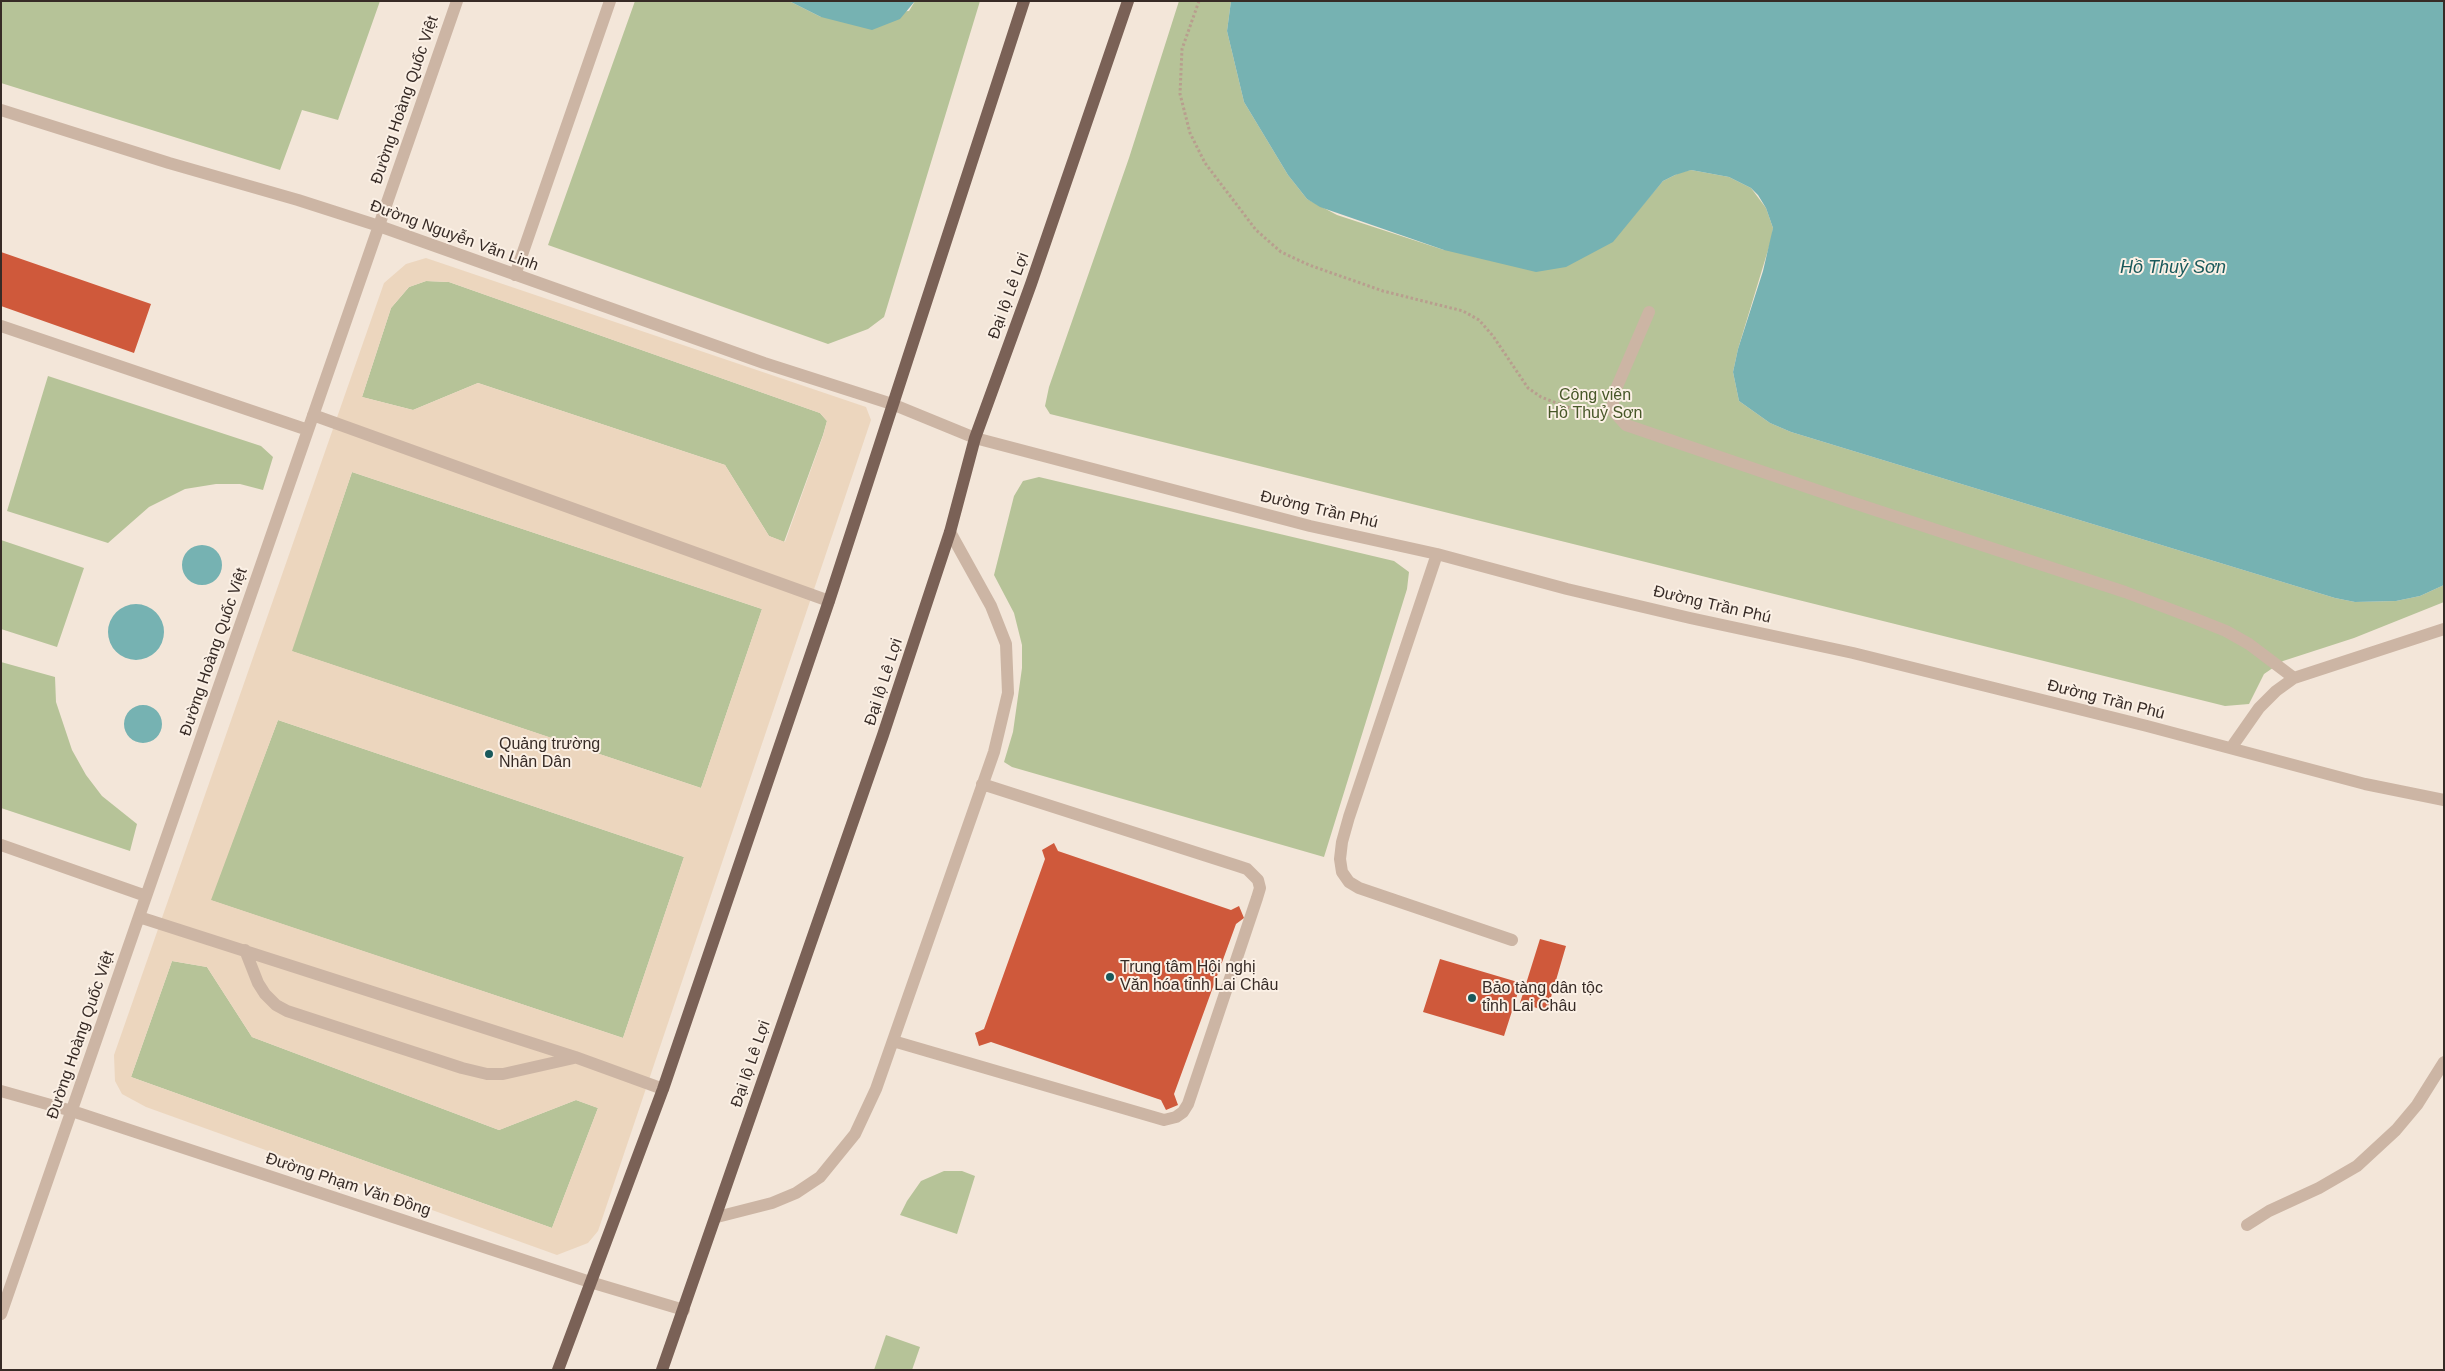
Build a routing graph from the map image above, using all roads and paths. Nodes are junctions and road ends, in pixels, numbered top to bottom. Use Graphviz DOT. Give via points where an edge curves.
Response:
graph roads {
  1 [pos="456,1"];
  2 [pos="610,1"];
  3 [pos="1024,1"];
  4 [pos="1128,1"];
  5 [pos="1200,1"];
  6 [pos="1,110"];
  7 [pos="379,226"];
  8 [pos="514,275"];
  9 [pos="1649,312"];
  10 [pos="1,326"];
  11 [pos="892,404"];
  12 [pos="313,415"];
  13 [pos="1607,418"];
  14 [pos="308,430"];
  15 [pos="975,438"];
  16 [pos="950,532"];
  17 [pos="1437,554"];
  18 [pos="829,601"];
  19 [pos="2444,629"];
  20 [pos="2294,678"];
  21 [pos="2231,748"];
  22 [pos="982,784"];
  23 [pos="2444,800"];
  24 [pos="1,845"];
  25 [pos="146,896"];
  26 [pos="139,916"];
  27 [pos="1512,940"];
  28 [pos="245,950"];
  29 [pos="893,1041"];
  30 [pos="575,1058"];
  31 [pos="2444,1062"];
  32 [pos="663,1089"];
  33 [pos="1,1091"];
  34 [pos="72,1111"];
  35 [pos="716,1216"];
  36 [pos="2247,1225"];
  37 [pos="590,1282"];
  38 [pos="684,1310"];
  39 [pos="1,1314"];
  40 [pos="558,1370"];
  41 [pos="662,1370"];
  1 -- 7 [label="street, Đường Hoàng Quốc Việt"];
  2 -- 8 [label="street"];
  3 -- 11 [label="main road"];
  4 -- 15 [label="main road, Đại lộ Lê Lợi"];
  5 -- 13 [label="path" via="1182,49 1180,94 1190,133 1205,163 1256,230 1282,252 1309,266 1384,291 1463,311 1479,320 1493,336 1528,388 1564,406"];
  6 -- 7 [label="street, Đường Nguyễn Văn Linh"];
  7 -- 8 [label="street, Đường Nguyễn Văn Linh"];
  7 -- 12 [label="street, Đường Hoàng Quốc Việt"];
  8 -- 11 [label="street, Đường Nguyễn Văn Linh"];
  9 -- 20 [label="street" via="1613,396 1613,411 1626,425 2187,615 2249,644"];
  10 -- 14 [label="street"];
  11 -- 15 [label="street, Đường Nguyễn Văn Linh"];
  11 -- 18 [label="main road"];
  12 -- 14 [label="street, Đường Hoàng Quốc Việt"];
  12 -- 18 [label="street"];
  14 -- 25 [label="street, Đường Hoàng Quốc Việt"];
  15 -- 16 [label="main road, Đại lộ Lê Lợi"];
  15 -- 17 [label="street, Đường Trần Phú" via="1310,526"];
  16 -- 22 [label="street" via="992,606 1007,652 1008,693"];
  16 -- 35 [label="main road, Đại lộ Lê Lợi"];
  17 -- 21 [label="street, Đường Trần Phú" via="1567,589 1853,653"];
  17 -- 27 [label="street" via="1349,817 1342,842 1342,872 1349,882 1367,891"];
  18 -- 32 [label="main road"];
  19 -- 20 [label="street"];
  20 -- 21 [label="street" via="2260,708"];
  21 -- 23 [label="street, Đường Trần Phú" via="2365,784"];
  22 -- 29 [label="street"];
  22 -- 29 [label="street" via="1238,866 1258,880 1257,898 1188,1104 1176,1117 1164,1120"];
  24 -- 25 [label="street"];
  25 -- 26 [label="street, Đường Hoàng Quốc Việt"];
  26 -- 28 [label="street"];
  26 -- 34 [label="street, Đường Hoàng Quốc Việt"];
  28 -- 30 [label="street"];
  28 -- 30 [label="street" via="258,983 276,1005 351,1032 487,1074 503,1074"];
  29 -- 35 [label="street" via="862,1120 820,1177 796,1193 772,1203"];
  30 -- 32 [label="street"];
  31 -- 36 [label="street" via="2417,1105 2396,1130 2357,1166"];
  32 -- 37 [label="main road"];
  33 -- 34 [label="street, Đường Phạm Văn Đồng"];
  34 -- 37 [label="street, Đường Phạm Văn Đồng"];
  34 -- 39 [label="street, Đường Hoàng Quốc Việt"];
  35 -- 38 [label="main road, Đại lộ Lê Lợi"];
  37 -- 38 [label="street, Đường Phạm Văn Đồng"];
  37 -- 40 [label="main road"];
  38 -- 41 [label="main road, Đại lộ Lê Lợi"];
}
